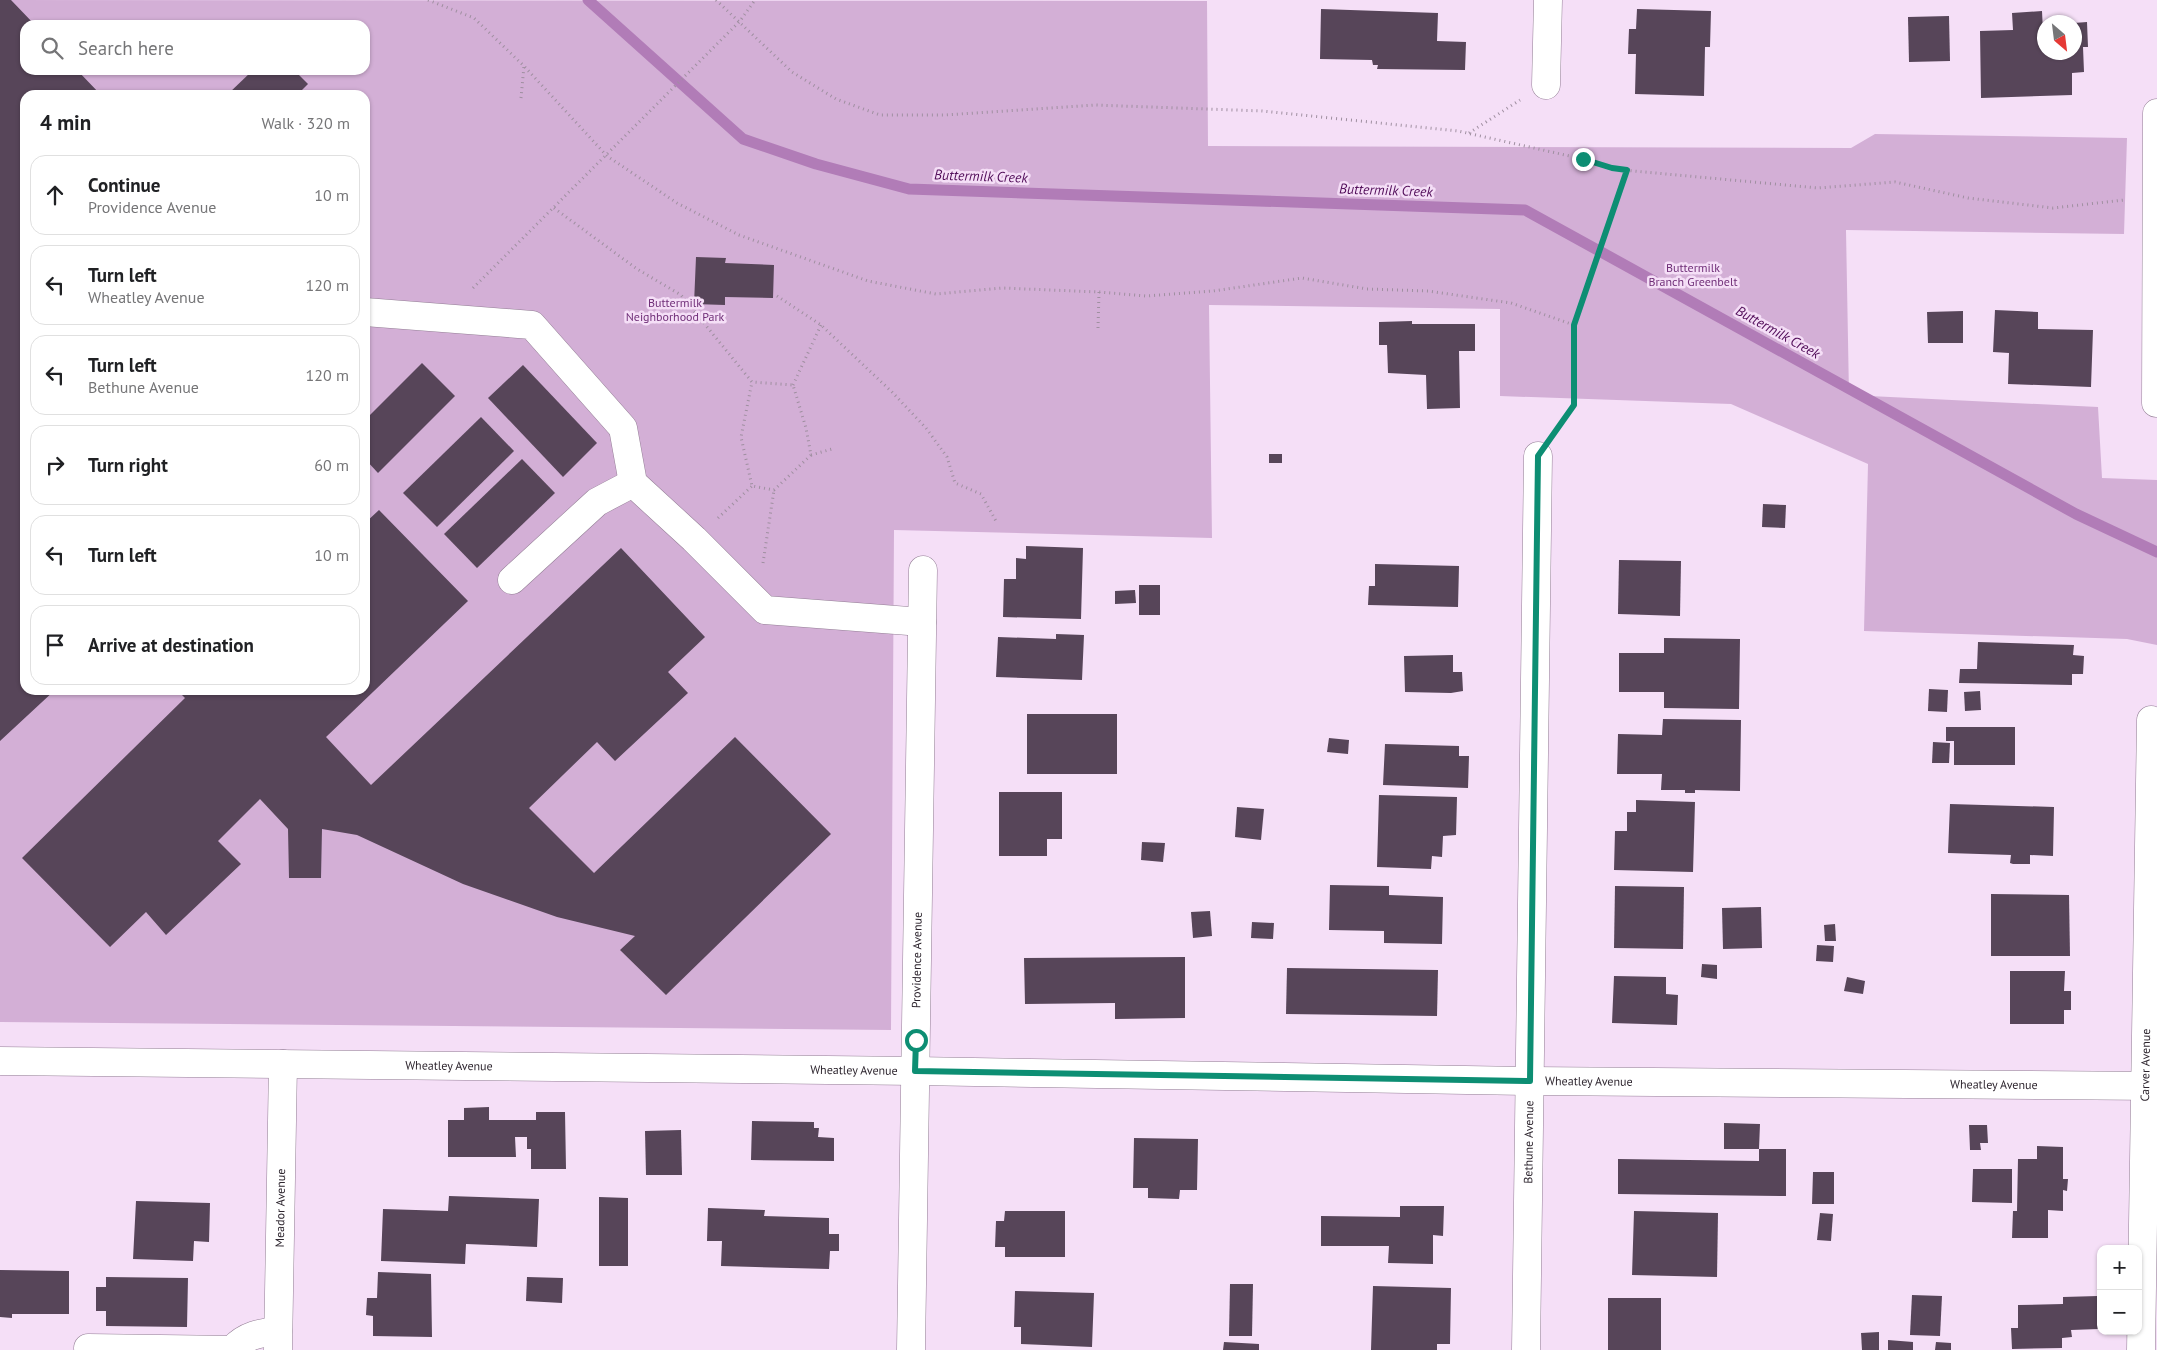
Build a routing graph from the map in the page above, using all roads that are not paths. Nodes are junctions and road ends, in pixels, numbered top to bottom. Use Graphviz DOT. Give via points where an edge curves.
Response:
graph roads {
  1 [pos="1548,0"];
  2 [pos="1546,85"];
  3 [pos="2157,113"];
  4 [pos="2157,197"];
  5 [pos="370,312"];
  6 [pos="2156,404"];
  7 [pos="1538,456"];
  8 [pos="633,483"];
  9 [pos="923,570"];
  10 [pos="512,580"];
  11 [pos="922,622"];
  12 [pos="2150,720"];
  13 [pos="0,1061"];
  14 [pos="283,1064"];
  15 [pos="915,1071"];
  16 [pos="1530,1081"];
  17 [pos="2151,1085"];
  18 [pos="278,1340"];
  19 [pos="88,1348"];
  20 [pos="233,1350"];
  21 [pos="911,1350"];
  22 [pos="1526,1350"];
  23 [pos="2141,1350"];
  1 -- 2 [label="street"];
  3 -- 4 [label="street"];
  4 -- 6 [label="street"];
  5 -- 8 [label="street" via="532,325 623,428"];
  7 -- 16 [label="street, Bethune Avenue"];
  8 -- 10 [label="street" via="597,502"];
  8 -- 11 [label="street" via="765,610"];
  9 -- 11 [label="street, Providence Avenue"];
  11 -- 15 [label="street, Providence Avenue"];
  12 -- 17 [label="street, Carver Avenue"];
  13 -- 14 [label="street, Wheatley Avenue"];
  14 -- 15 [label="street, Wheatley Avenue"];
  14 -- 18 [label="street, Meador Avenue"];
  15 -- 16 [label="street, Wheatley Avenue"];
  15 -- 21 [label="street, Providence Avenue"];
  16 -- 17 [label="street, Wheatley Avenue"];
  16 -- 22 [label="street, Bethune Avenue"];
  17 -- 23 [label="street, Carver Avenue"];
  18 -- 20 [label="street" via="255,1333"];
  19 -- 20 [label="street"];
}
